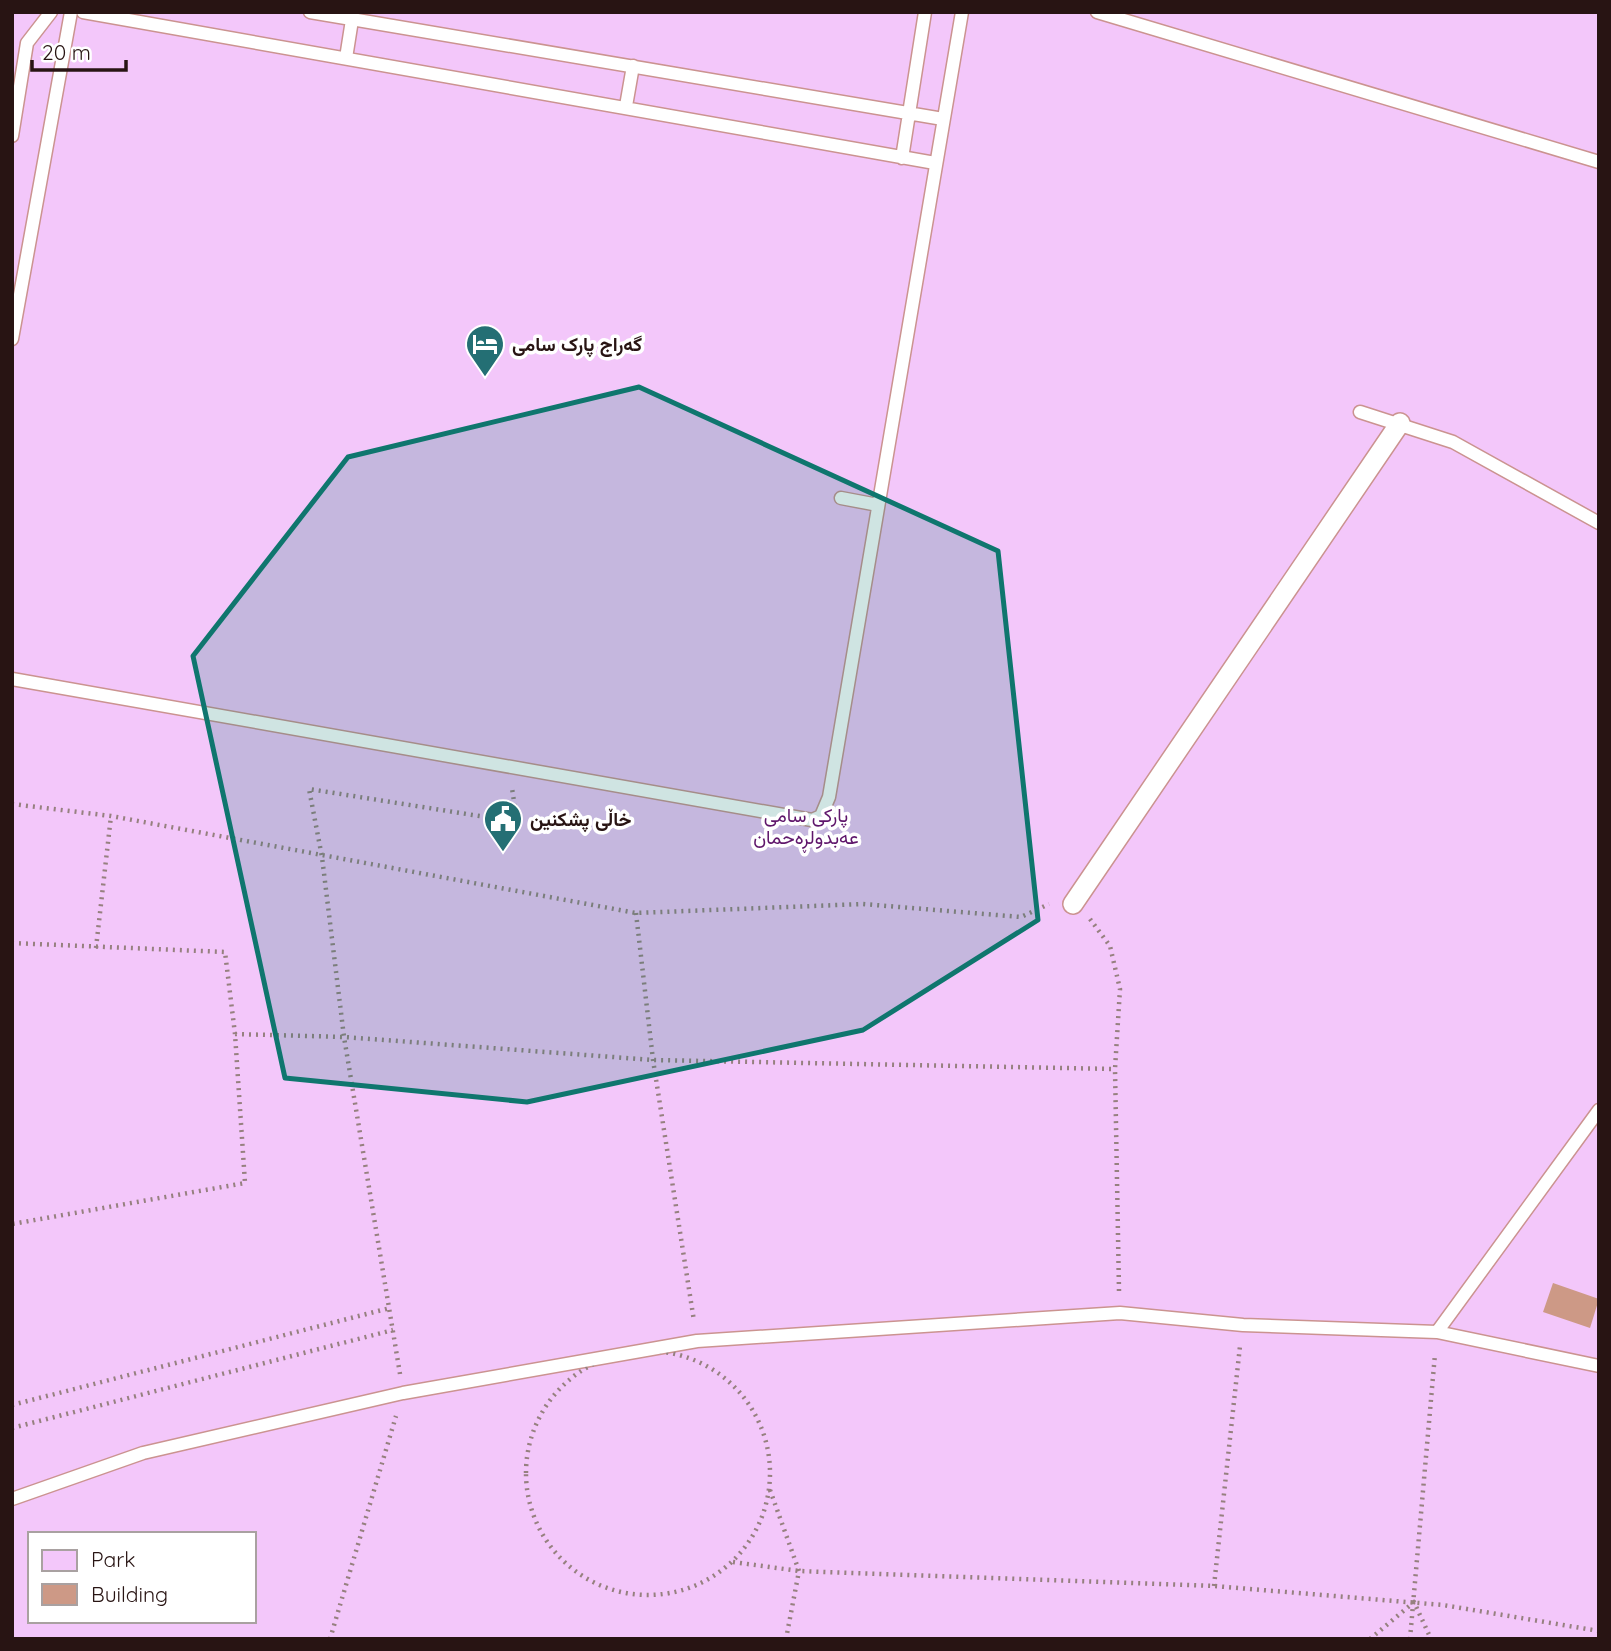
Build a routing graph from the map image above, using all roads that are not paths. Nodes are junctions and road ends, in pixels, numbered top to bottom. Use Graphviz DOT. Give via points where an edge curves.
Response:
graph roads {
  1 [pos="51,12"];
  2 [pos="71,12"];
  3 [pos="83,12"];
  4 [pos="310,12"];
  5 [pos="925,12"];
  6 [pos="962,12"];
  7 [pos="1097,12"];
  8 [pos="352,20"];
  9 [pos="346,58"];
  10 [pos="633,66"];
  11 [pos="626,106"];
  12 [pos="909,113"];
  13 [pos="943,119"];
  14 [pos="12,136"];
  15 [pos="902,158"];
  16 [pos="1599,162"];
  17 [pos="935,163"];
  18 [pos="12,339"];
  19 [pos="1360,412"];
  20 [pos="1400,423"];
  21 [pos="841,499"];
  22 [pos="878,505"];
  23 [pos="1599,523"];
  24 [pos="12,679"];
  25 [pos="1073,904"];
  26 [pos="1599,1110"];
  27 [pos="1437,1332"];
  28 [pos="1599,1367"];
  29 [pos="12,1499"];
  1 -- 14 [label="lane" via="27,43"];
  2 -- 18 [label="lane"];
  3 -- 9 [label="lane"];
  4 -- 8 [label="lane"];
  5 -- 12 [label="lane"];
  6 -- 13 [label="lane"];
  7 -- 16 [label="lane"];
  8 -- 9 [label="lane"];
  8 -- 10 [label="lane"];
  9 -- 11 [label="lane"];
  10 -- 11 [label="lane"];
  10 -- 12 [label="lane"];
  11 -- 15 [label="lane"];
  12 -- 13 [label="lane"];
  12 -- 15 [label="lane"];
  13 -- 17 [label="lane"];
  15 -- 17 [label="lane"];
  17 -- 22 [label="lane"];
  19 -- 20 [label="lane"];
  20 -- 23 [label="lane" via="1453,442"];
  20 -- 25 [label="street"];
  21 -- 22 [label="lane"];
  22 -- 24 [label="lane" via="827,808 812,820"];
  26 -- 27 [label="lane"];
  27 -- 28 [label="lane"];
  27 -- 29 [label="lane" via="1242,1325 1120,1313 697,1341 403,1393 144,1453"];
}
